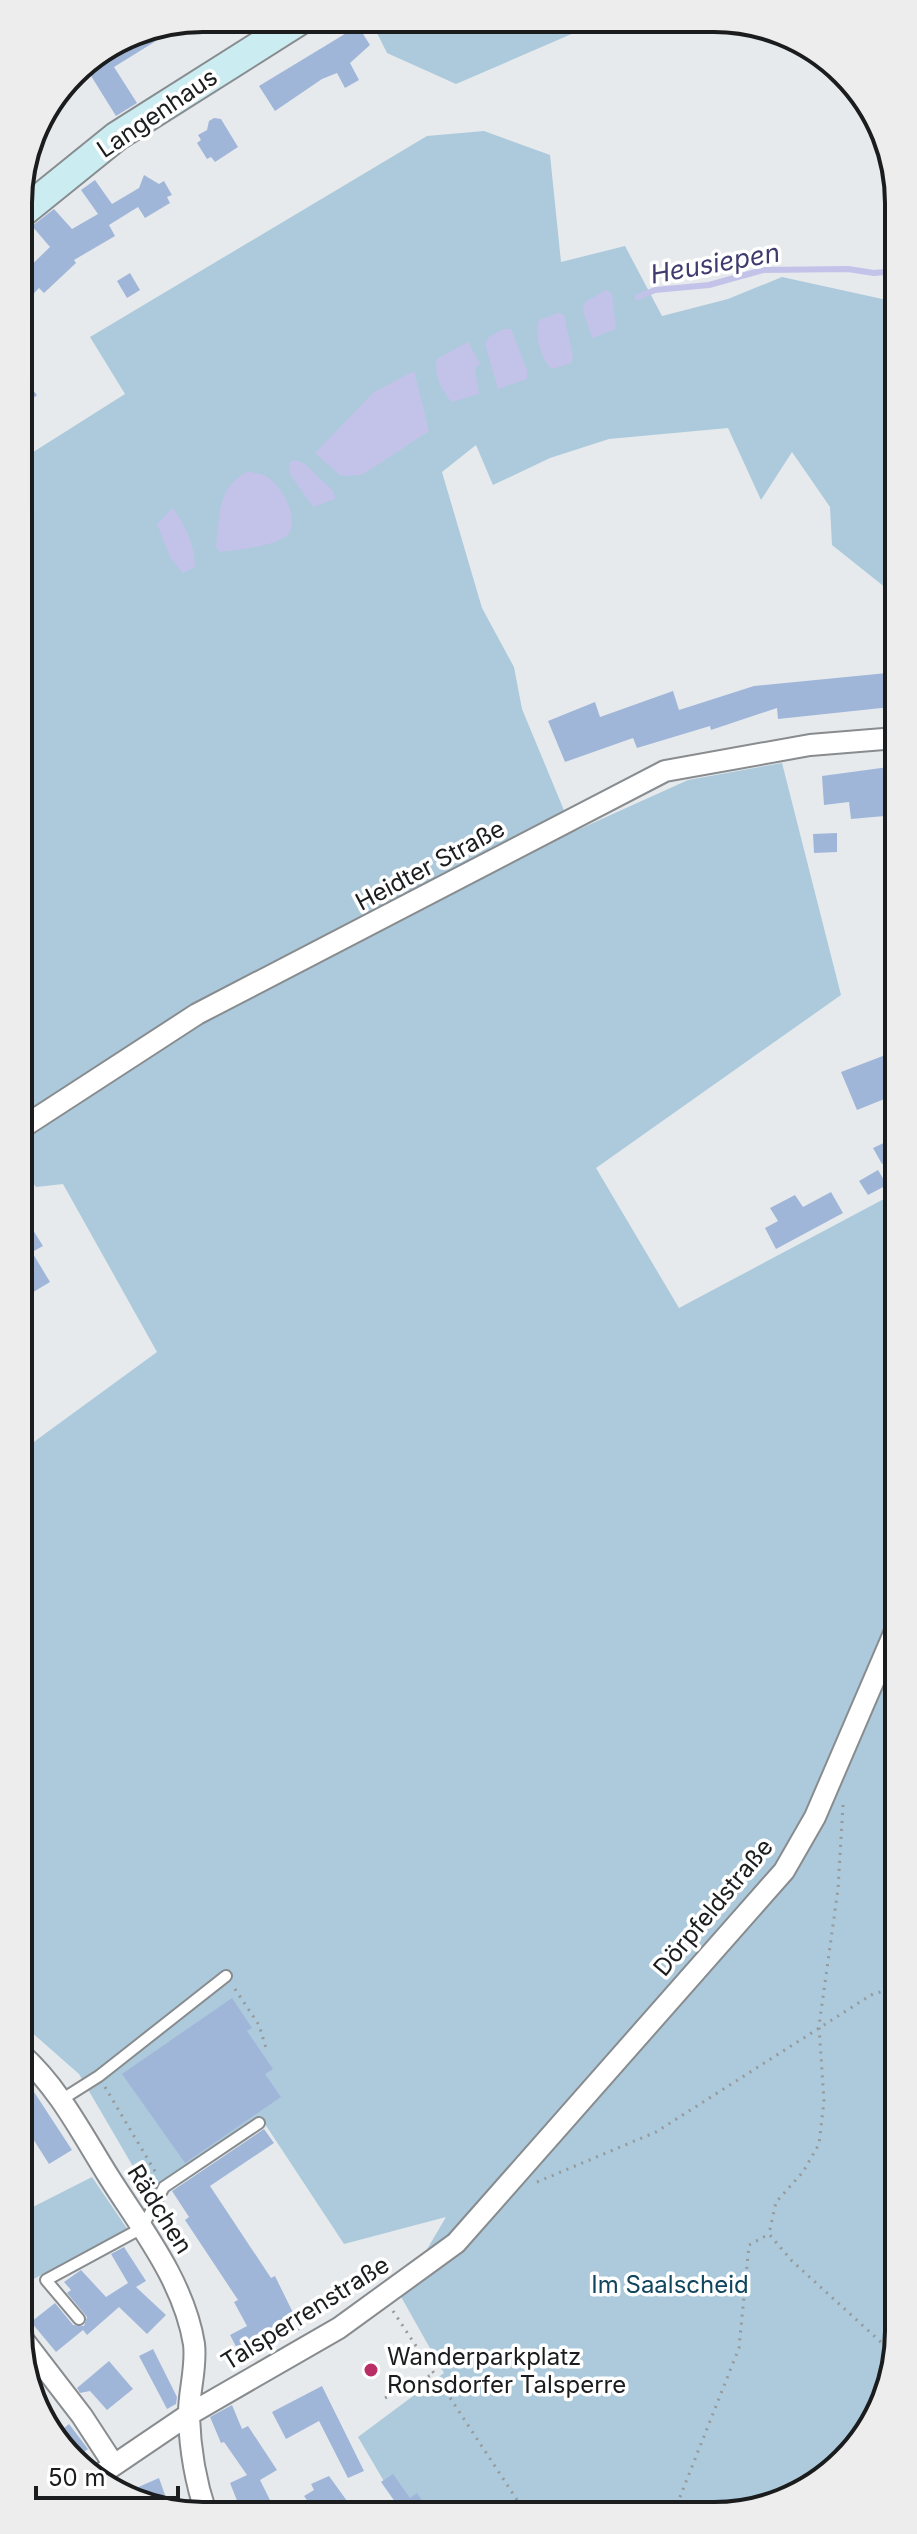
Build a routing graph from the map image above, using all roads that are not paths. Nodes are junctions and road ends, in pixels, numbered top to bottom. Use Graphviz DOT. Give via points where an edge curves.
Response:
graph roads {
  1 [pos="281,32"];
  2 [pos="32,205"];
  3 [pos="885,739"];
  4 [pos="32,1121"];
  5 [pos="885,1654"];
  6 [pos="226,1976"];
  7 [pos="32,2064"];
  8 [pos="61,2100"];
  9 [pos="259,2123"];
  10 [pos="508,2185"];
  11 [pos="142,2228"];
  12 [pos="79,2319"];
  13 [pos="33,2352"];
  14 [pos="188,2415"];
  15 [pos="106,2470"];
  16 [pos="202,2502"];
  1 -- 2 [label="street, Langenhaus" via="117,136"];
  3 -- 4 [label="street, Heidter Straße" via="810,745 665,771 197,1014"];
  5 -- 10 [label="street, Dörpfeldstraße" via="815,1817 784,1871"];
  6 -- 8 [label="lane"];
  7 -- 8 [label="street, Rädchen"];
  8 -- 11 [label="street, Rädchen"];
  9 -- 11 [label="lane" via="164,2187"];
  10 -- 14 [label="street, Talsperrenstraße" via="456,2243 384,2297"];
  11 -- 12 [label="lane" via="46,2280"];
  11 -- 14 [label="street, Rädchen" via="170,2275 191,2333 194,2375"];
  13 -- 15 [label="street, Talsperrenstraße" via="82,2416"];
  14 -- 15 [label="street, Talsperrenstraße"];
  14 -- 16 [label="street, Rädchen"];
}
